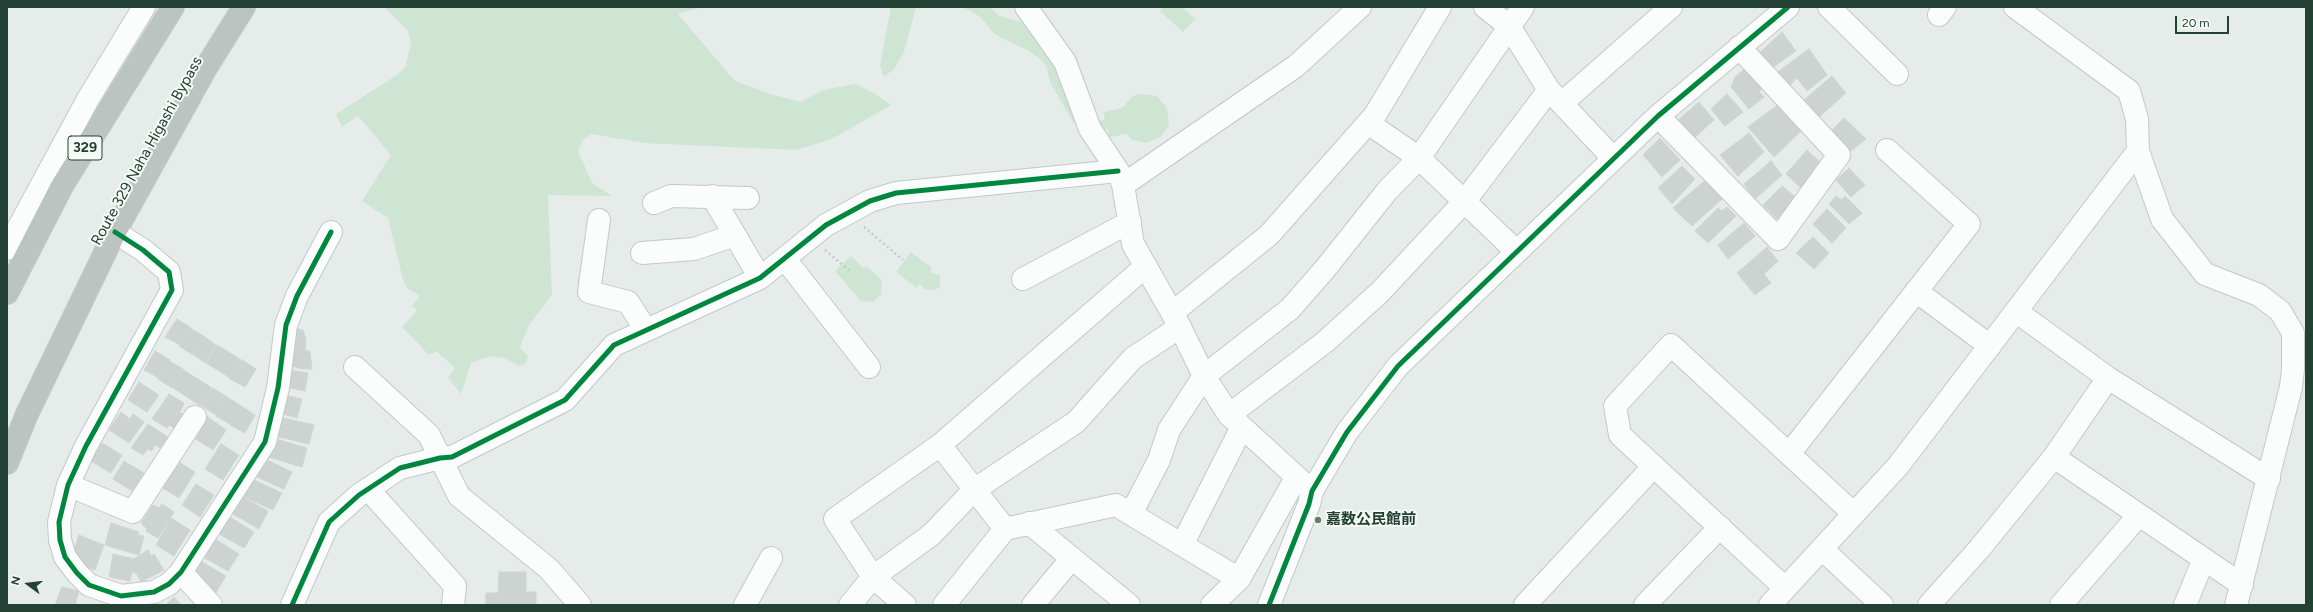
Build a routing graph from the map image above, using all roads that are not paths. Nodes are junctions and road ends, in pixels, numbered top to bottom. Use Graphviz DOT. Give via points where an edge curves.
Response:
graph roads {
  1 [pos="144,7"];
  2 [pos="173,7"];
  3 [pos="244,7"];
  4 [pos="1026,7"];
  5 [pos="1360,7"];
  6 [pos="1440,7"];
  7 [pos="1485,7"];
  8 [pos="1523,7"];
  9 [pos="1671,7"];
  10 [pos="1829,7"];
  11 [pos="2015,7"];
  12 [pos="1780,10"];
  13 [pos="2038,13"];
  14 [pos="1509,26"];
  15 [pos="1739,47"];
  16 [pos="1897,74"];
  17 [pos="1556,97"];
  18 [pos="1658,116"];
  19 [pos="1368,123"];
  20 [pos="1887,150"];
  21 [pos="2138,151"];
  22 [pos="1419,158"];
  23 [pos="1613,158"];
  24 [pos="1120,178"];
  25 [pos="712,196"];
  26 [pos="748,198"];
  27 [pos="1464,202"];
  28 [pos="654,203"];
  29 [pos="599,220"];
  30 [pos="1130,222"];
  31 [pos="115,232"];
  32 [pos="331,232"];
  33 [pos="735,235"];
  34 [pos="7,249"];
  35 [pos="1516,251"];
  36 [pos="642,253"];
  37 [pos="785,259"];
  38 [pos="1146,266"];
  39 [pos="760,278"];
  40 [pos="1023,279"];
  41 [pos="1916,292"];
  42 [pos="7,294"];
  43 [pos="2017,312"];
  44 [pos="1176,320"];
  45 [pos="646,330"];
  46 [pos="1990,346"];
  47 [pos="355,367"];
  48 [pos="870,367"];
  49 [pos="2300,370"];
  50 [pos="1204,376"];
  51 [pos="2108,378"];
  52 [pos="195,417"];
  53 [pos="1236,421"];
  54 [pos="940,446"];
  55 [pos="1789,454"];
  56 [pos="2054,457"];
  57 [pos="440,458"];
  58 [pos="7,463"];
  59 [pos="1654,466"];
  60 [pos="2269,479"];
  61 [pos="1304,484"];
  62 [pos="68,486"];
  63 [pos="368,489"];
  64 [pos="974,490"];
  65 [pos="1131,514"];
  66 [pos="1854,514"];
  67 [pos="2139,515"];
  68 [pos="1030,523"];
  69 [pos="1720,527"];
  70 [pos="1005,529"];
  71 [pos="1182,545"];
  72 [pos="1822,549"];
  73 [pos="771,558"];
  74 [pos="1072,558"];
  75 [pos="2204,559"];
  76 [pos="181,572"];
  77 [pos="873,577"];
  78 [pos="1239,579"];
  79 [pos="1785,588"];
  80 [pos="2239,595"];
  81 [pos="1125,604"];
  82 [pos="211,605"];
  83 [pos="292,605"];
  84 [pos="453,605"];
  85 [pos="580,605"];
  86 [pos="745,605"];
  87 [pos="850,605"];
  88 [pos="905,605"];
  89 [pos="944,605"];
  90 [pos="1033,605"];
  91 [pos="1212,605"];
  92 [pos="1269,605"];
  93 [pos="1525,605"];
  94 [pos="1645,605"];
  95 [pos="1770,605"];
  96 [pos="1882,605"];
  97 [pos="1929,605"];
  98 [pos="2061,605"];
  99 [pos="2185,605"];
  1 -- 34 [label="street" via="88,99"];
  2 -- 42 [label="highway, 329" via="62,186"];
  3 -- 31 [label="highway, Route 329 Naha Higashi Bypass" via="207,66"];
  4 -- 24 [label="street" via="1065,62 1090,129"];
  5 -- 24 [label="street" via="1296,66"];
  6 -- 19 [label="street"];
  7 -- 14 [label="street"];
  8 -- 14 [label="street"];
  9 -- 17 [label="street"];
  10 -- 16 [label="street"];
  11 -- 13 [label="street"];
  12 -- 15 [label="street"];
  13 -- 21 [label="street" via="2129,92 2137,119"];
  14 -- 17 [label="street"];
  14 -- 22 [label="street"];
  15 -- 18 [label="street"];
  15 -- 18 [label="street" via="1839,155 1778,239"];
  17 -- 23 [label="street"];
  17 -- 27 [label="street"];
  18 -- 23 [label="street"];
  19 -- 22 [label="street"];
  19 -- 44 [label="street" via="1269,235"];
  20 -- 41 [label="street" via="1969,224"];
  21 -- 43 [label="street"];
  21 -- 49 [label="street" via="2162,219 2205,274 2259,295 2280,311 2294,333"];
  22 -- 27 [label="street"];
  22 -- 50 [label="street" via="1387,191 1290,309"];
  23 -- 35 [label="street"];
  24 -- 30 [label="street"];
  24 -- 37 [label="street" via="896,193 870,201 826,225"];
  25 -- 26 [label="street"];
  25 -- 28 [label="street" via="671,196"];
  25 -- 33 [label="street"];
  27 -- 35 [label="street"];
  27 -- 53 [label="street" via="1380,292"];
  29 -- 45 [label="street" via="590,292 628,302"];
  30 -- 38 [label="street" via="1133,244"];
  30 -- 40 [label="street"];
  31 -- 58 [label="highway, Route 329 Naha Higashi Bypass" via="27,414"];
  31 -- 62 [label="street" via="169,272 172,290 86,446"];
  32 -- 76 [label="street" via="297,296 286,325 278,388 265,442"];
  33 -- 36 [label="street" via="694,249"];
  33 -- 39 [label="street"];
  35 -- 61 [label="street" via="1398,366"];
  37 -- 39 [label="street"];
  37 -- 48 [label="street"];
  38 -- 44 [label="street"];
  38 -- 54 [label="street"];
  39 -- 45 [label="street"];
  41 -- 46 [label="street"];
  41 -- 55 [label="street"];
  43 -- 46 [label="street"];
  43 -- 51 [label="street"];
  44 -- 50 [label="street"];
  44 -- 64 [label="street" via="1134,358 1076,422"];
  45 -- 57 [label="street" via="614,345 566,400 452,457"];
  46 -- 66 [label="street" via="1898,466"];
  47 -- 57 [label="street" via="429,436"];
  49 -- 60 [label="street"];
  50 -- 53 [label="street"];
  50 -- 65 [label="street" via="1169,430 1159,460"];
  51 -- 56 [label="street"];
  51 -- 60 [label="street"];
  52 -- 62 [label="street" via="133,512"];
  53 -- 61 [label="street"];
  53 -- 71 [label="street"];
  54 -- 64 [label="street"];
  54 -- 77 [label="street" via="835,519"];
  55 -- 59 [label="street" via="1671,345 1615,406 1620,435"];
  55 -- 66 [label="street"];
  56 -- 67 [label="street"];
  56 -- 97 [label="street" via="1980,548"];
  57 -- 63 [label="street" via="400,468"];
  57 -- 85 [label="street" via="458,496 549,568"];
  59 -- 69 [label="street"];
  59 -- 93 [label="street"];
  60 -- 80 [label="street"];
  61 -- 78 [label="street"];
  61 -- 92 [label="street" via="1309,504"];
  62 -- 76 [label="street" via="59,522 60,540 65,557 89,585 121,596 138,595 154,592"];
  63 -- 83 [label="street" via="329,522"];
  63 -- 84 [label="street" via="455,586"];
  64 -- 70 [label="street"];
  64 -- 77 [label="street" via="931,535"];
  65 -- 68 [label="street" via="1116,505"];
  65 -- 71 [label="street"];
  66 -- 72 [label="street"];
  67 -- 75 [label="street"];
  67 -- 98 [label="street"];
  68 -- 70 [label="street"];
  68 -- 74 [label="street"];
  69 -- 79 [label="street"];
  69 -- 94 [label="street"];
  70 -- 89 [label="street"];
  71 -- 78 [label="street"];
  72 -- 79 [label="street"];
  72 -- 96 [label="street"];
  73 -- 86 [label="street"];
  74 -- 81 [label="street"];
  74 -- 90 [label="street"];
  75 -- 80 [label="street"];
  75 -- 99 [label="street"];
  76 -- 82 [label="street"];
  77 -- 87 [label="street"];
  77 -- 88 [label="street"];
  78 -- 91 [label="street"];
  79 -- 95 [label="street"];
}
